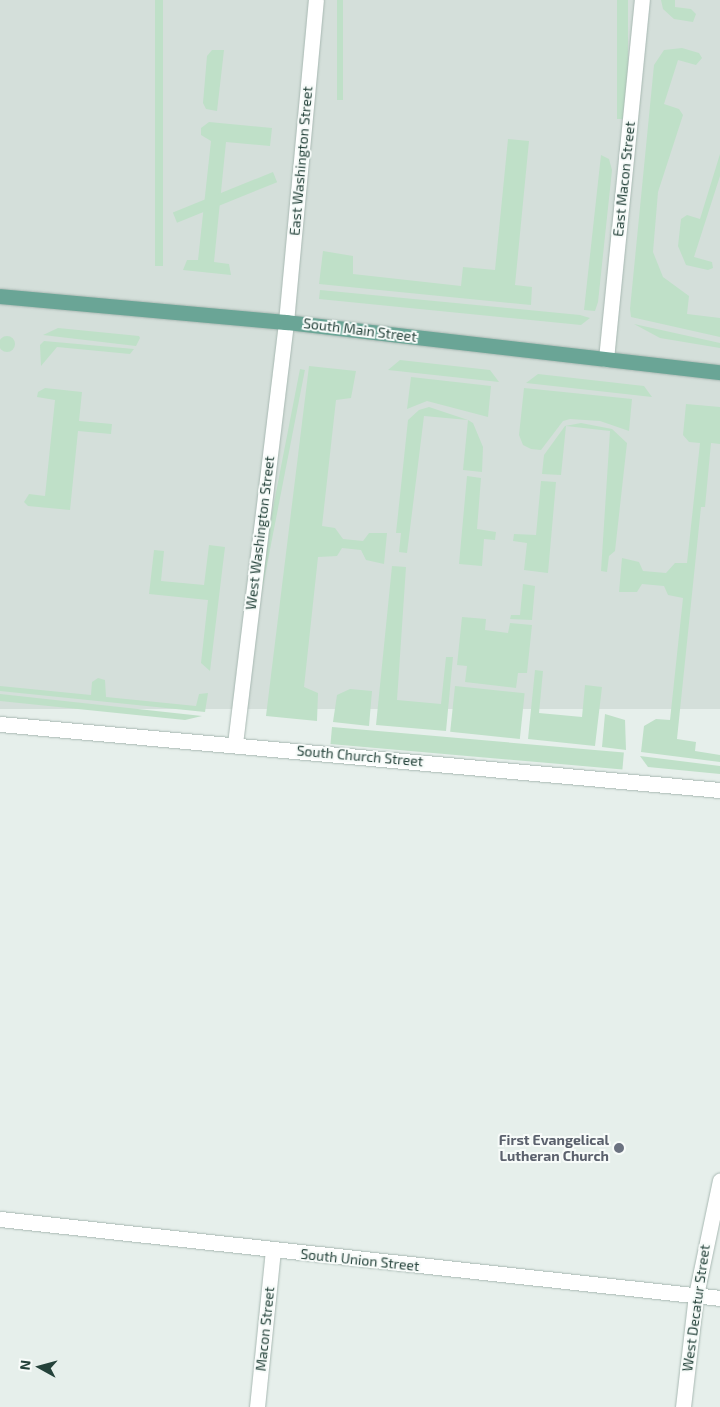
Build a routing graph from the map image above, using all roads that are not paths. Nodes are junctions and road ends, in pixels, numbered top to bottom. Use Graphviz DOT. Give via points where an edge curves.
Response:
graph roads {
  1 [pos="316,0"];
  2 [pos="642,0"];
  3 [pos="0,296"];
  4 [pos="286,322"];
  5 [pos="606,359"];
  6 [pos="720,372"];
  7 [pos="0,724"];
  8 [pos="235,744"];
  9 [pos="720,790"];
  10 [pos="720,1180"];
  11 [pos="0,1219"];
  12 [pos="273,1250"];
  13 [pos="696,1295"];
  14 [pos="720,1298"];
  15 [pos="257,1407"];
  16 [pos="683,1407"];
  1 -- 4 [label="street, East Washington Street"];
  2 -- 5 [label="street, East Macon Street"];
  3 -- 4 [label="main road, South Main Street"];
  4 -- 5 [label="main road, South Main Street"];
  4 -- 8 [label="street, West Washington Street"];
  5 -- 6 [label="main road, South Main Street"];
  7 -- 8 [label="street, South Church Street"];
  8 -- 9 [label="street, South Church Street"];
  10 -- 13 [label="street, West Decatur Street"];
  11 -- 12 [label="street, South Union Street"];
  12 -- 13 [label="street, South Union Street"];
  12 -- 15 [label="street, Macon Street"];
  13 -- 14 [label="street, South Union Street"];
  13 -- 16 [label="street, West Decatur Street"];
}
